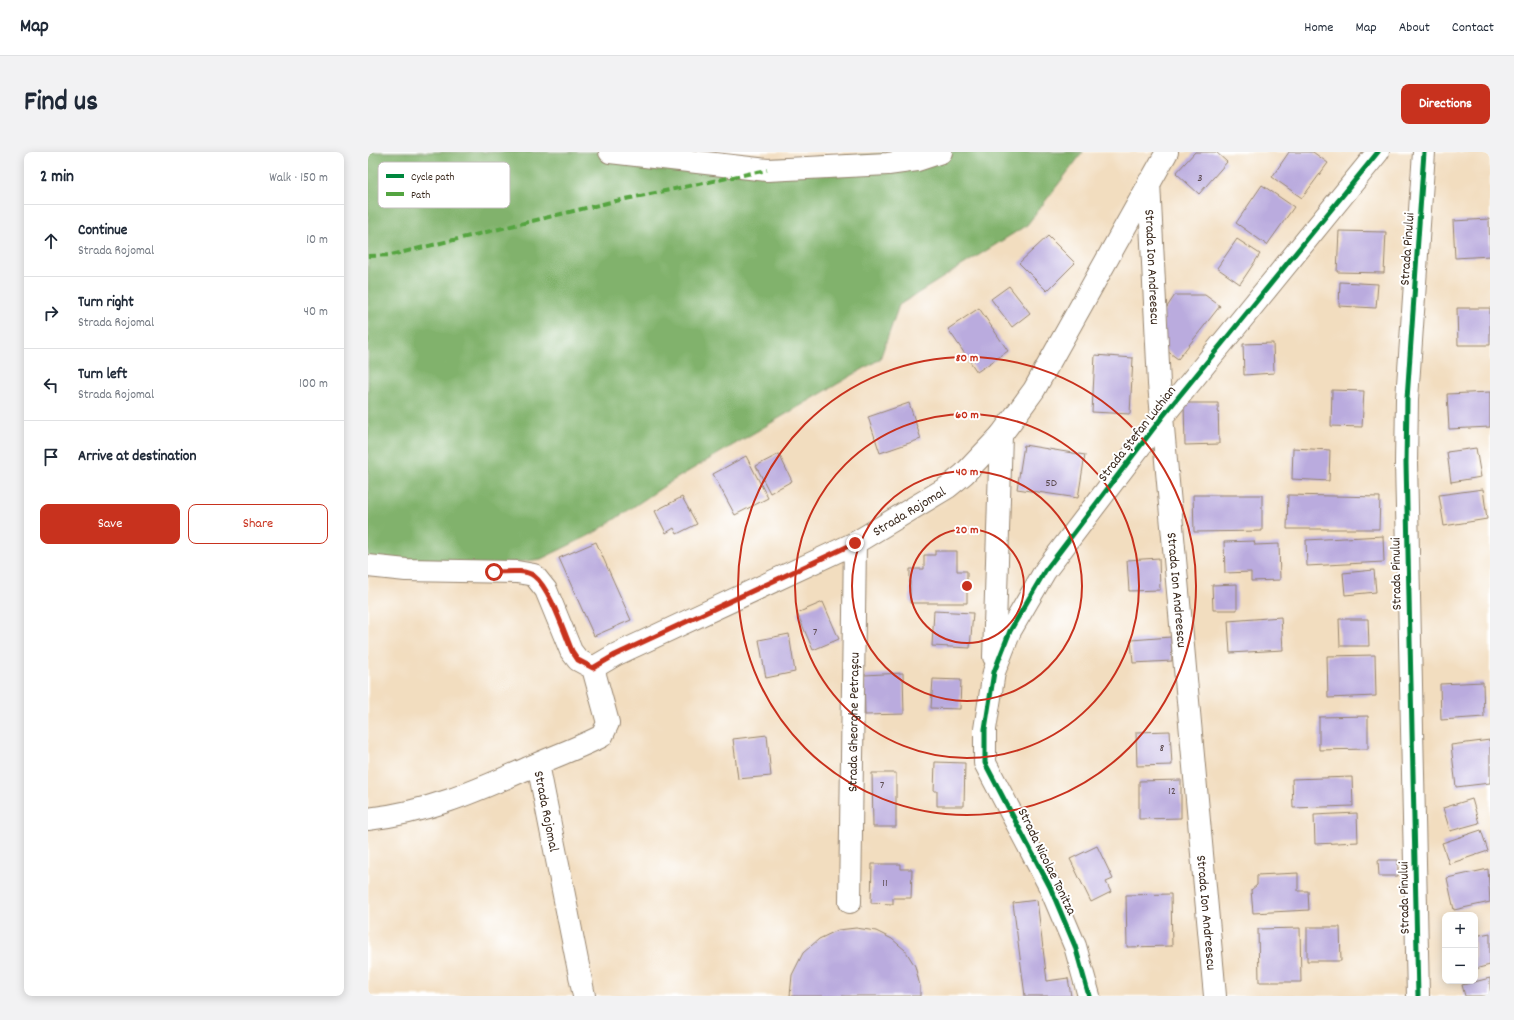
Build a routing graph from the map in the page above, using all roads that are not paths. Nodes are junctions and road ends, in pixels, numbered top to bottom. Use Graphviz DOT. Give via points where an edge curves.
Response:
graph roads {
  1 [pos="610,152"];
  2 [pos="941,152"];
  3 [pos="1167,152"];
  4 [pos="1378,152"];
  5 [pos="1424,152"];
  6 [pos="1149,182"];
  7 [pos="1163,416"];
  8 [pos="1001,435"];
  9 [pos="855,543"];
  10 [pos="368,566"];
  11 [pos="593,668"];
  12 [pos="994,672"];
  13 [pos="985,763"];
  14 [pos="538,764"];
  15 [pos="368,818"];
  16 [pos="850,902"];
  17 [pos="584,996"];
  18 [pos="1089,996"];
  19 [pos="1215,996"];
  20 [pos="1418,996"];
  1 -- 2 [label="street" via="767,170 888,164 917,160"];
  3 -- 6 [label="street, Strada Rojomal"];
  4 -- 7 [label="street, Strada Ștefan Luchian"];
  5 -- 20 [label="street, Strada Pinului" via="1407,399 1406,463"];
  6 -- 7 [label="street, Strada Ion Andreescu" via="1159,384"];
  6 -- 8 [label="street, Strada Rojomal" via="1034,390"];
  7 -- 12 [label="street, Strada Ștefan Luchian" via="1045,571 1010,631"];
  7 -- 19 [label="street, Strada Ion Andreescu"];
  8 -- 9 [label="street, Strada Rojomal" via="948,487"];
  8 -- 12 [label="street"];
  9 -- 11 [label="street, Strada Rojomal" via="615,655"];
  9 -- 16 [label="street, Strada Gheorghe Petrașcu"];
  10 -- 11 [label="street" via="406,570 518,572 534,575 546,590 572,651 578,660"];
  11 -- 14 [label="street, Strada Rojomal" via="608,723 602,736"];
  12 -- 13 [label="street, Strada Ștefan Luchian" via="985,729"];
  13 -- 18 [label="street, Strada Nicolae Tonitza" via="1050,887 1075,946"];
  14 -- 15 [label="street" via="437,806 396,816"];
  14 -- 17 [label="street, Strada Rojomal"];
}
